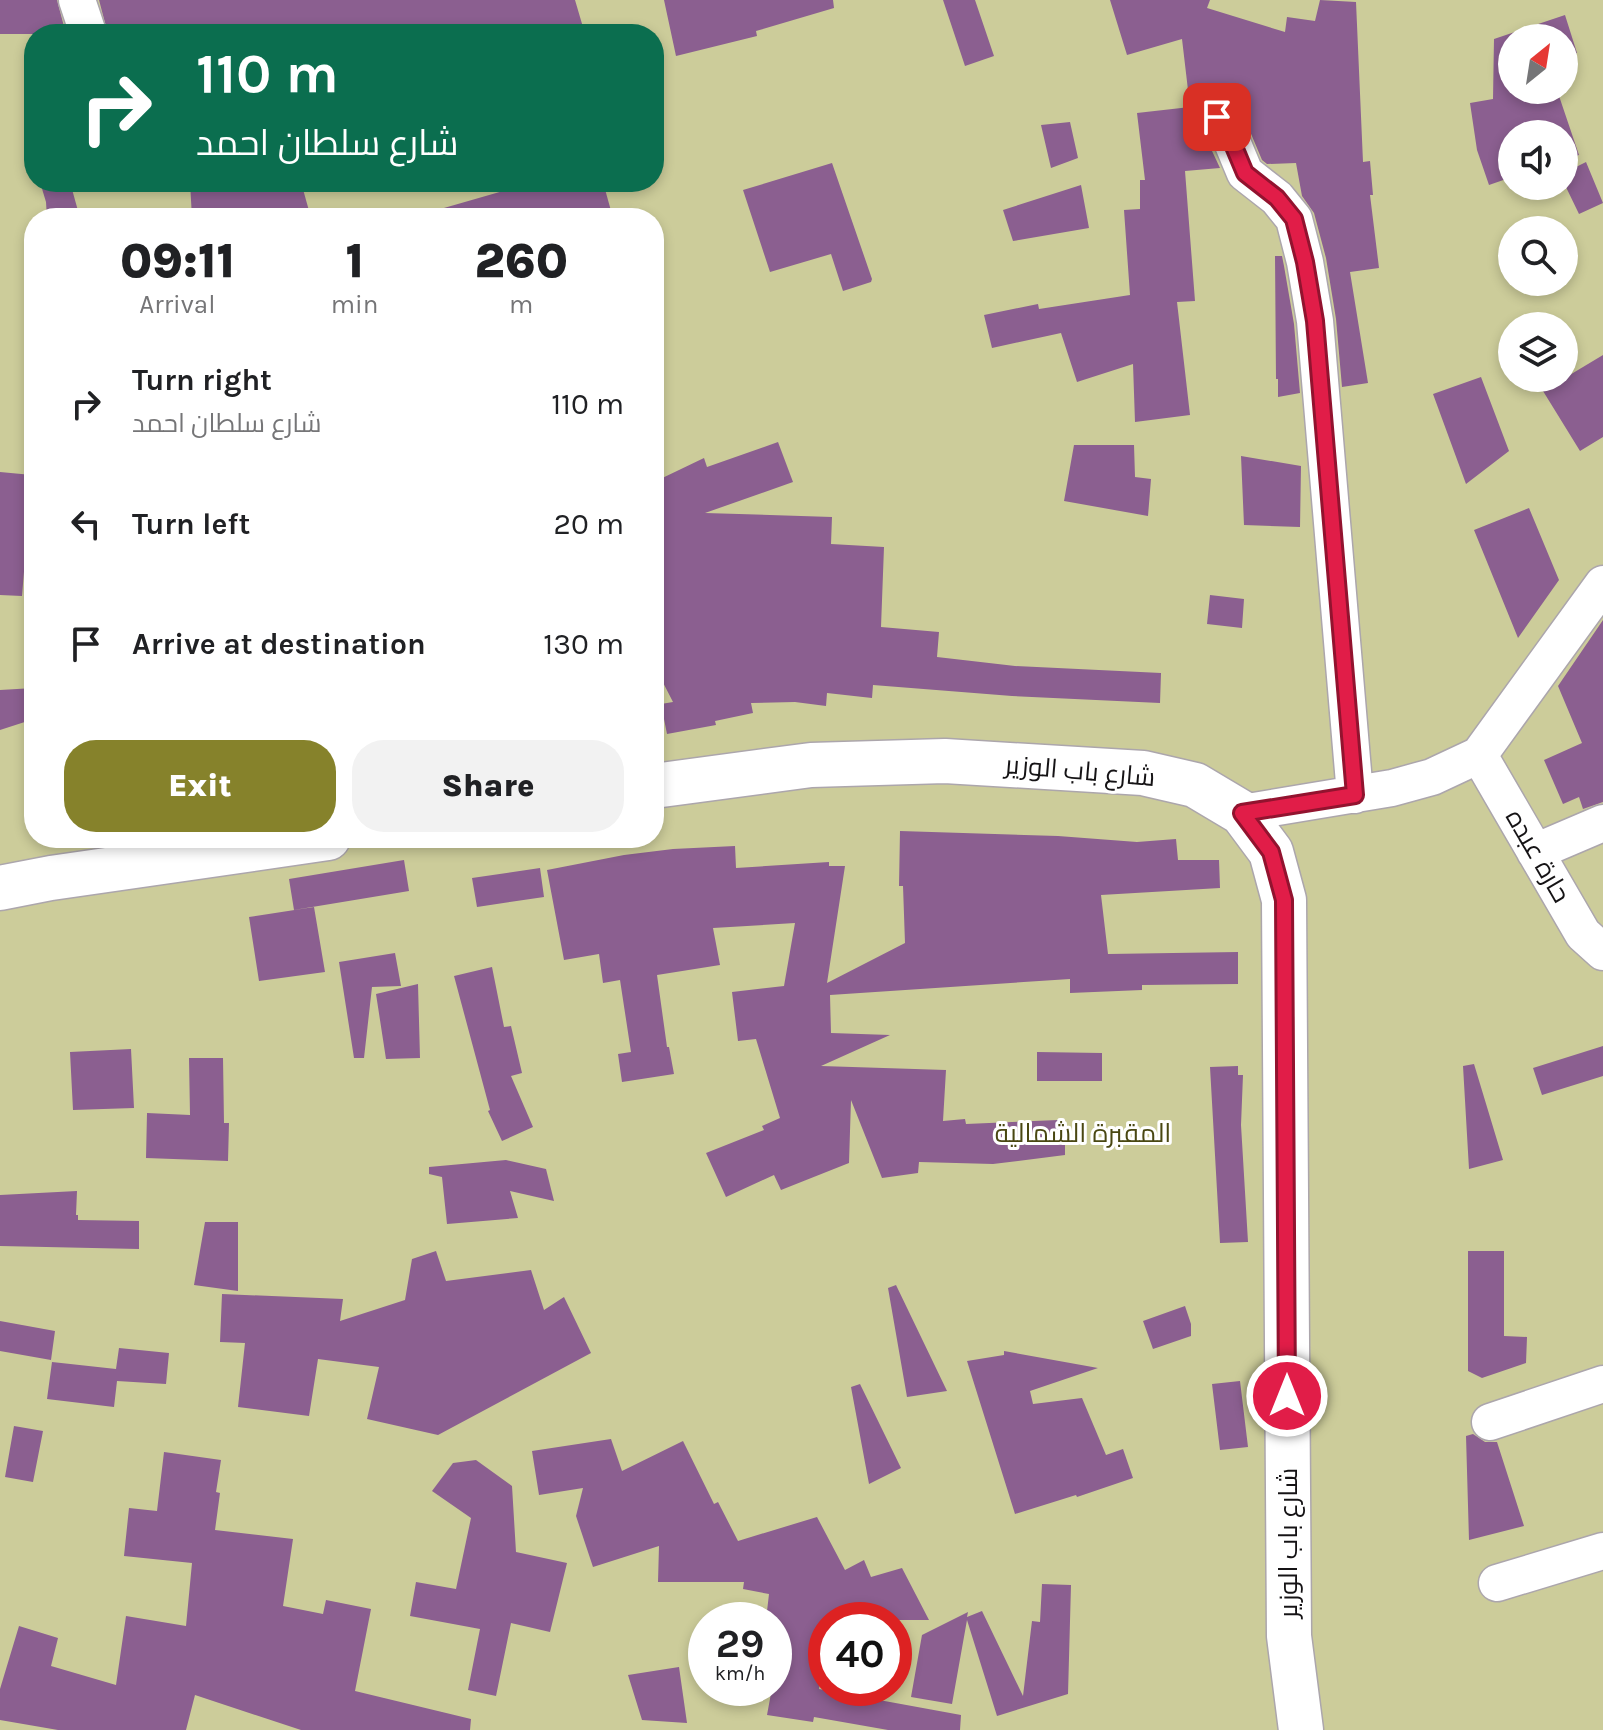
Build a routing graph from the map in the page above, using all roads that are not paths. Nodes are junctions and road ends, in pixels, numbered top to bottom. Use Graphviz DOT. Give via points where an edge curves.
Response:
graph roads {
  1 [pos="1217,117"];
  2 [pos="1603,584"];
  3 [pos="1479,755"];
  4 [pos="664,785"];
  5 [pos="1355,795"];
  6 [pos="1242,813"];
  7 [pos="1603,823"];
  8 [pos="259,848"];
  9 [pos="1535,852"];
  10 [pos="0,888"];
  11 [pos="1603,952"];
  12 [pos="1603,1384"];
  13 [pos="1490,1422"];
  14 [pos="1603,1551"];
  15 [pos="1497,1583"];
  16 [pos="1304,1722"];
  1 -- 5 [label="street" via="1245,173 1294,219 1305,262 1315,321"];
  2 -- 3 [label="street"];
  3 -- 5 [label="street" via="1432,777"];
  3 -- 9 [label="street, حارة عبده"];
  4 -- 6 [label="street, شارع باب الوزير" via="811,765 945,761 1143,773 1195,785"];
  5 -- 6 [label="street"];
  6 -- 16 [label="street, شارع باب الوزير" via="1271,852 1284,900 1289,1636"];
  7 -- 9 [label="street"];
  8 -- 10 [label="street"];
  9 -- 11 [label="street, حارة عبده" via="1583,934"];
  12 -- 13 [label="street"];
  14 -- 15 [label="street"];
}
